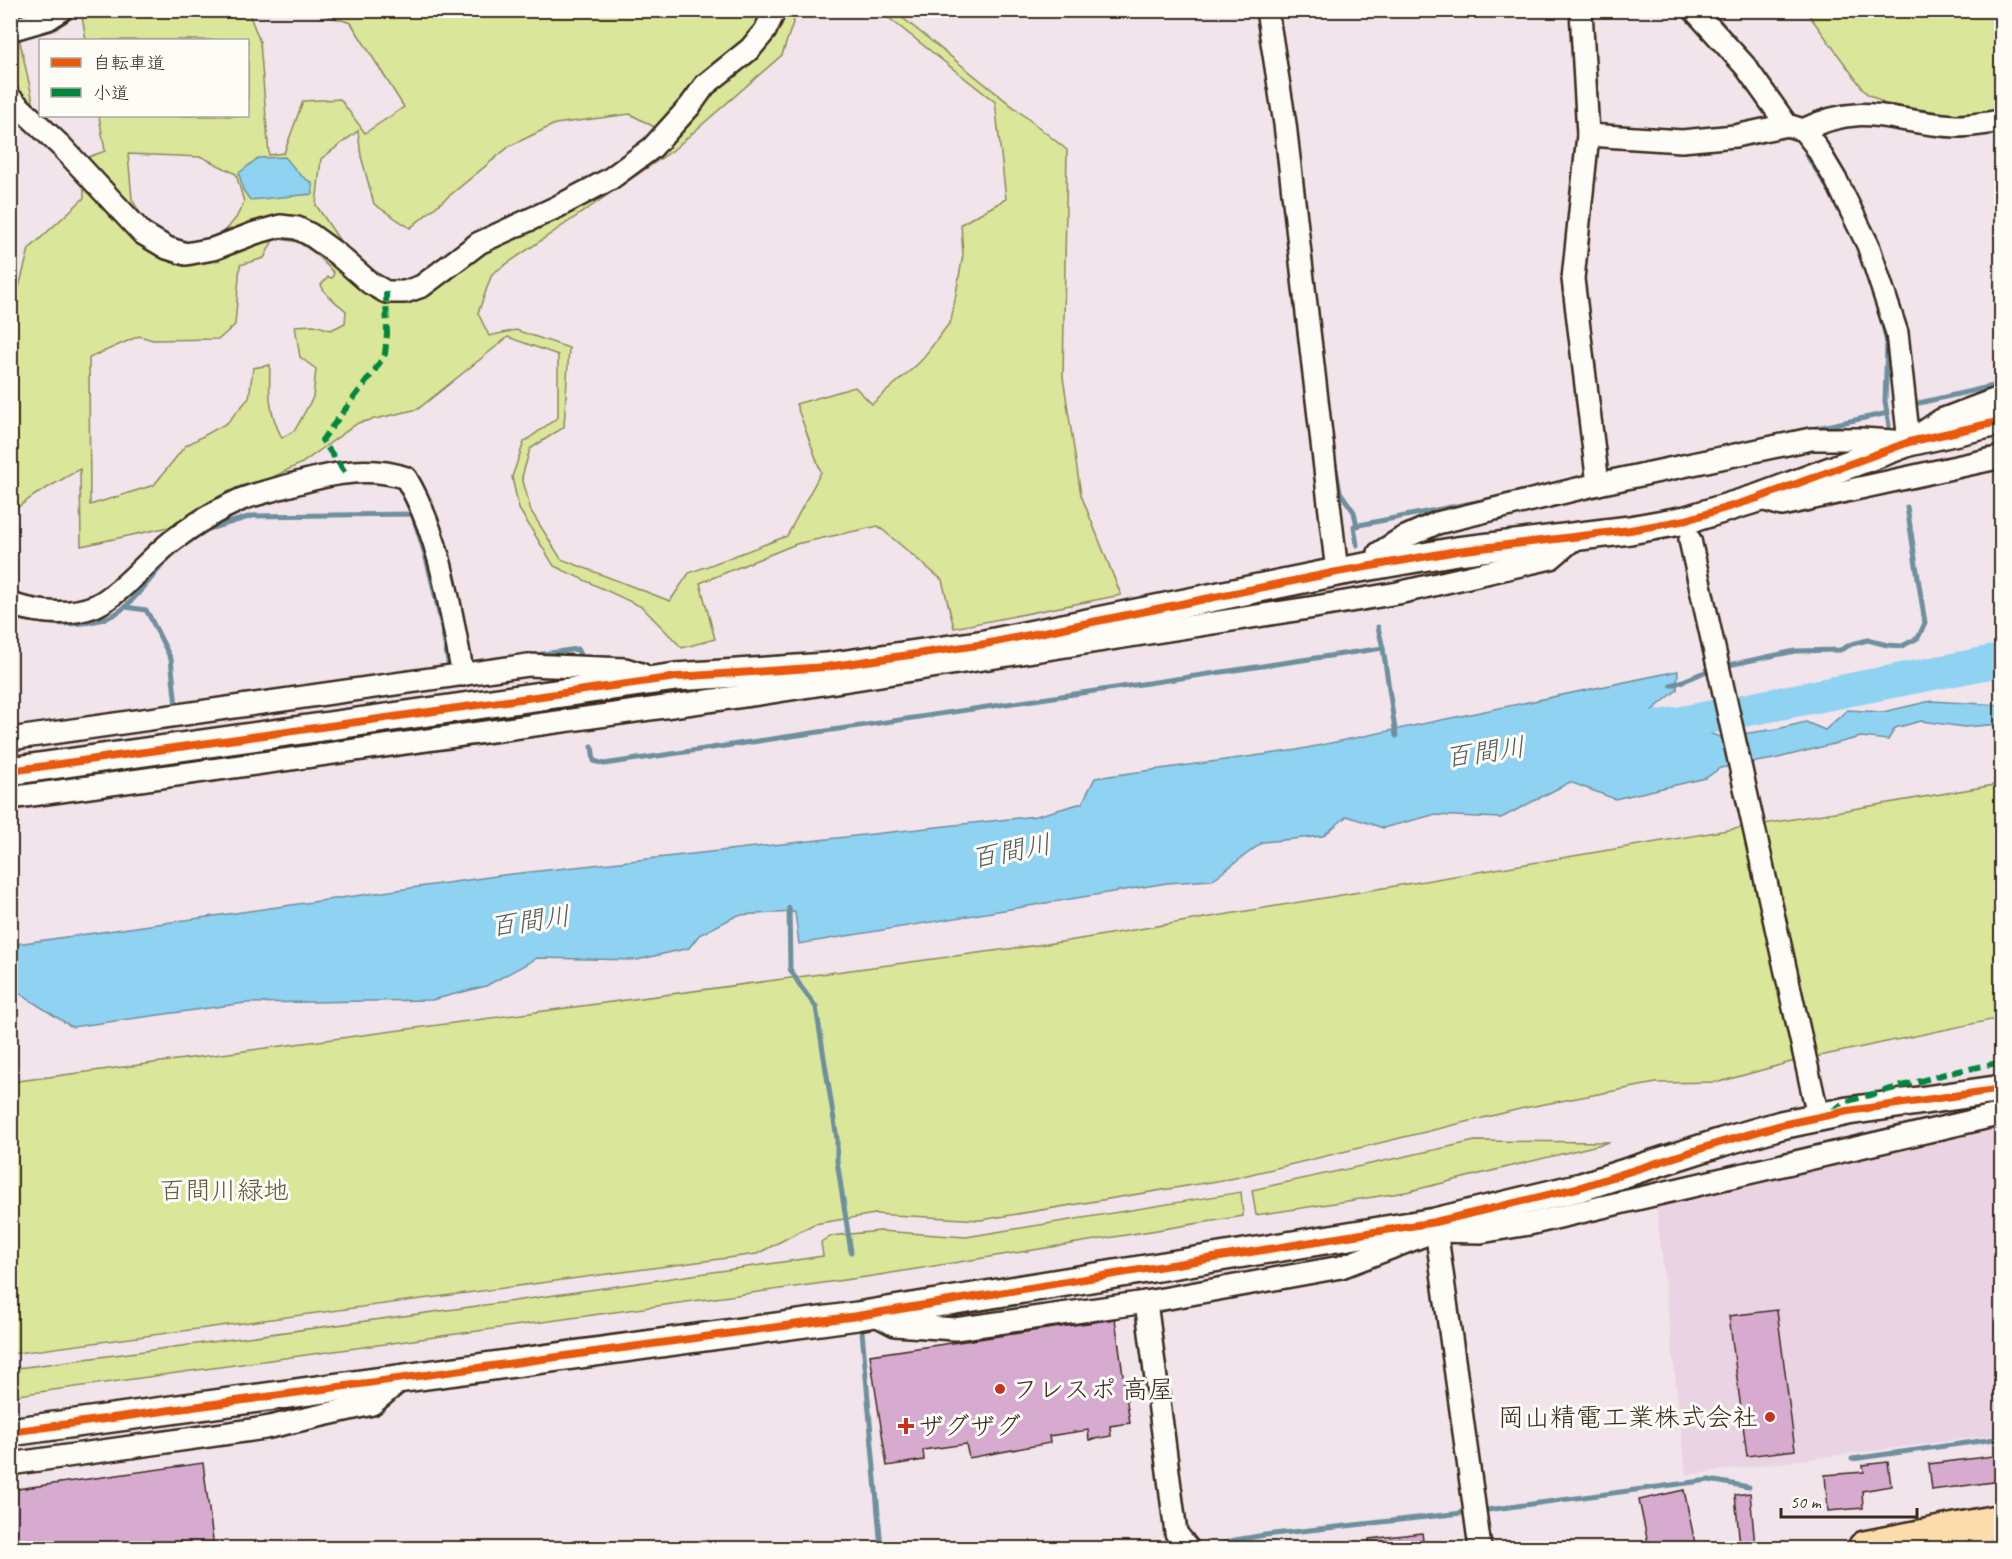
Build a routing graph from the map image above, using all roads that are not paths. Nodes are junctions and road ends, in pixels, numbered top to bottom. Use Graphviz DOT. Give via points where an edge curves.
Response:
graph roads {
  1 [pos="62,10"];
  2 [pos="775,10"];
  3 [pos="1267,10"];
  4 [pos="1581,10"];
  5 [pos="1694,10"];
  6 [pos="10,30"];
  7 [pos="10,98"];
  8 [pos="2001,121"];
  9 [pos="1795,128"];
  10 [pos="1588,135"];
  11 [pos="2001,398"];
  12 [pos="2001,421"];
  13 [pos="1909,442"];
  14 [pos="2001,457"];
  15 [pos="1597,478"];
  16 [pos="1758,498"];
  17 [pos="1688,530"];
  18 [pos="1577,536"];
  19 [pos="1380,566"];
  20 [pos="1337,572"];
  21 [pos="10,604"];
  22 [pos="462,669"];
  23 [pos="648,681"];
  24 [pos="10,739"];
  25 [pos="10,771"];
  26 [pos="10,798"];
  27 [pos="2001,1089"];
  28 [pos="1816,1104"];
  29 [pos="2001,1114"];
  30 [pos="1435,1226"];
  31 [pos="1146,1302"];
  32 [pos="872,1313"];
  33 [pos="403,1378"];
  34 [pos="10,1432"];
  35 [pos="10,1464"];
  36 [pos="2001,1521"];
  37 [pos="1188,1548"];
  38 [pos="1480,1548"];
  39 [pos="1865,1548"];
  1 -- 6 [label="street" via="48,19"];
  2 -- 7 [label="street" via="750,49 705,85 652,148 610,179 479,243 422,286 405,292 386,292 370,284 337,254 297,228 280,226 186,254 167,248 142,233"];
  3 -- 20 [label="street" via="1285,124"];
  4 -- 10 [label="street"];
  5 -- 9 [label="street"];
  8 -- 9 [label="street" via="1954,126 1871,113"];
  9 -- 10 [label="street" via="1682,141"];
  9 -- 13 [label="street" via="1815,145 1868,245 1897,333"];
  10 -- 15 [label="street" via="1574,279"];
  11 -- 13 [label="street" via="1941,420"];
  12 -- 13 [label="street"];
  13 -- 15 [label="street" via="1811,439"];
  13 -- 16 [label="street"];
  14 -- 16 [label="street" via="1782,505"];
  15 -- 19 [label="street" via="1437,523 1378,553"];
  16 -- 17 [label="street"];
  17 -- 18 [label="street" via="1630,530"];
  17 -- 28 [label="street"];
  18 -- 19 [label="street" via="1494,545"];
  18 -- 26 [label="street" via="1551,558 1398,593 1309,608 758,694"];
  19 -- 20 [label="street"];
  20 -- 23 [label="street" via="985,644 826,667"];
  21 -- 22 [label="street" via="45,613 72,612 96,605 123,586 170,542 204,518 242,499 345,472 394,474 406,478 424,516 448,595"];
  22 -- 23 [label="street" via="528,665 624,669"];
  22 -- 24 [label="street"];
  23 -- 25 [label="street"];
  27 -- 28 [label="street"];
  28 -- 30 [label="street" via="1722,1142 1581,1188"];
  29 -- 30 [label="street" via="1529,1224 1481,1232"];
  30 -- 31 [label="street" via="1341,1267"];
  30 -- 32 [label="street"];
  30 -- 38 [label="street"];
  31 -- 32 [label="street" via="955,1329 895,1325"];
  31 -- 37 [label="street" via="1176,1533"];
  32 -- 33 [label="street"];
  33 -- 34 [label="street"];
  33 -- 35 [label="street" via="372,1404 265,1428"];
  36 -- 39 [label="highway"];
}
